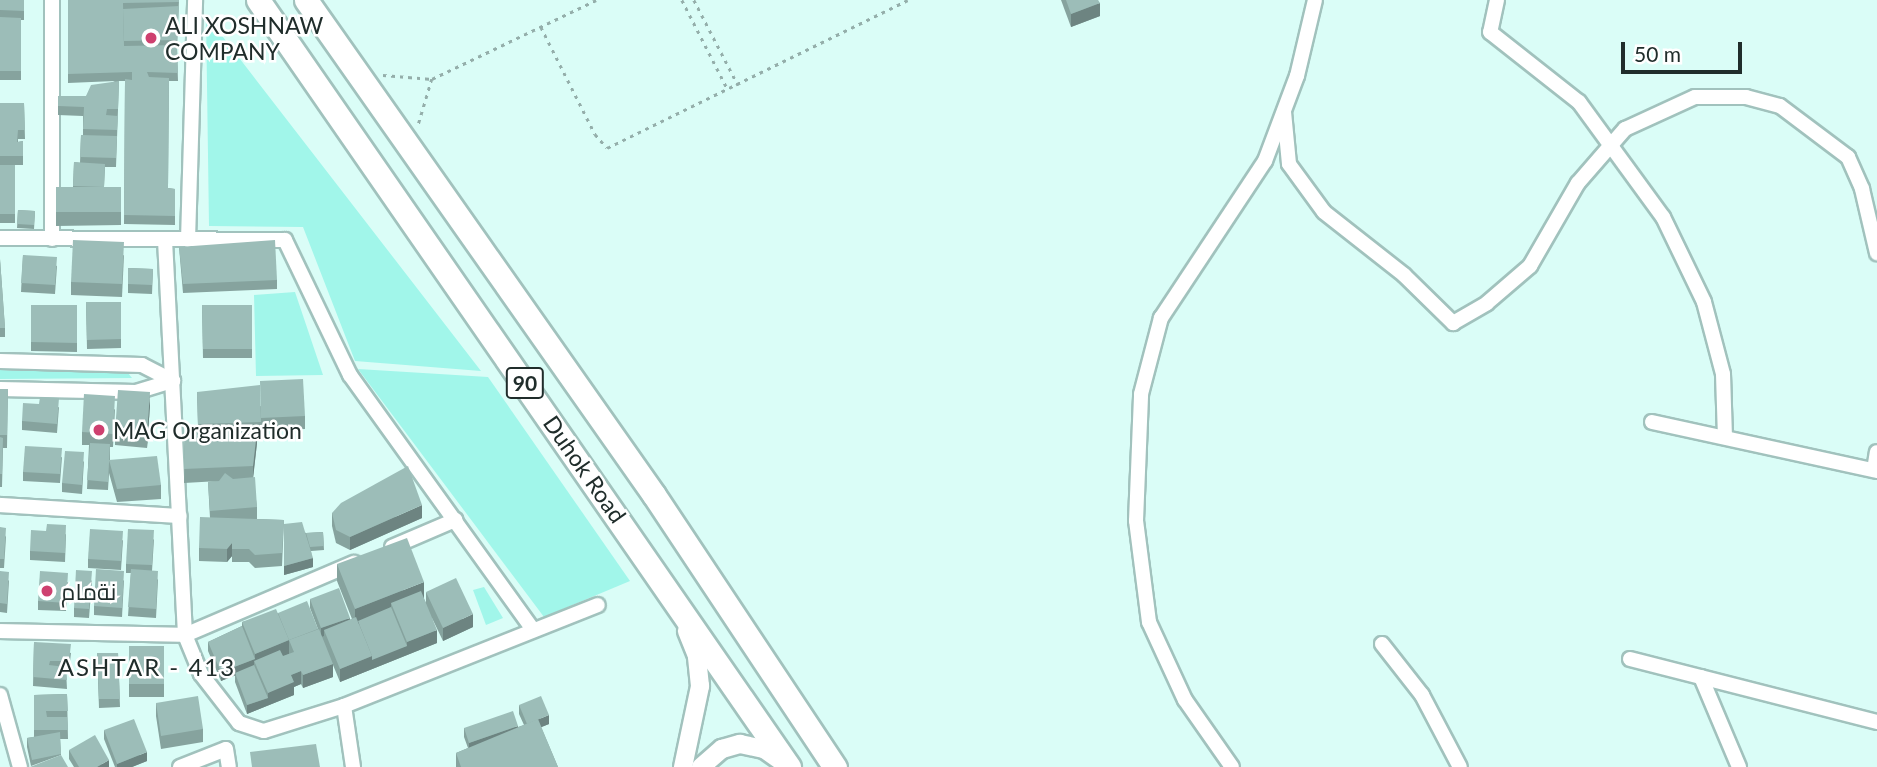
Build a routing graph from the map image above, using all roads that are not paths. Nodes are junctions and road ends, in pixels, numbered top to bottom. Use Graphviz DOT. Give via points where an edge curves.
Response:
graph roads {
  1 [pos="52,0"];
  2 [pos="195,0"];
  3 [pos="306,0"];
  4 [pos="1315,0"];
  5 [pos="1497,0"];
  6 [pos="260,1"];
  7 [pos="1283,113"];
  8 [pos="1610,145"];
  9 [pos="0,238"];
  10 [pos="52,239"];
  11 [pos="164,240"];
  12 [pos="188,240"];
  13 [pos="1877,253"];
  14 [pos="0,361"];
  15 [pos="173,381"];
  16 [pos="0,389"];
  17 [pos="1652,422"];
  18 [pos="1725,437"];
  19 [pos="1877,452"];
  20 [pos="1876,470"];
  21 [pos="0,505"];
  22 [pos="180,516"];
  23 [pos="455,520"];
  24 [pos="667,586"];
  25 [pos="598,605"];
  26 [pos="533,630"];
  27 [pos="0,631"];
  28 [pos="186,635"];
  29 [pos="1382,644"];
  30 [pos="1630,659"];
  31 [pos="1701,677"];
  32 [pos="0,695"];
  33 [pos="344,706"];
  34 [pos="1877,722"];
  35 [pos="20,767"];
  36 [pos="180,767"];
  37 [pos="229,767"];
  38 [pos="353,767"];
  39 [pos="683,767"];
  40 [pos="701,767"];
  41 [pos="788,767"];
  42 [pos="835,767"];
  43 [pos="1232,767"];
  44 [pos="1460,767"];
  45 [pos="1739,767"];
  1 -- 10 [label="street"];
  2 -- 12 [label="street"];
  3 -- 42 [label="highway, Duhok Road / 90" via="654,495"];
  4 -- 7 [label="street"];
  5 -- 8 [label="street" via="1490,32 1579,102"];
  6 -- 24 [label="highway, Duhok Road / 90"];
  7 -- 8 [label="street" via="1289,164 1324,212 1404,275 1453,323 1488,303 1530,267 1578,183"];
  7 -- 43 [label="street" via="1265,162 1161,318 1141,394 1136,521 1149,622 1185,700"];
  8 -- 13 [label="street" via="1637,123 1695,97 1746,97 1780,106 1848,157 1862,189"];
  8 -- 18 [label="street" via="1663,217 1704,302 1723,374"];
  9 -- 10 [label="street"];
  10 -- 11 [label="street"];
  11 -- 12 [label="street"];
  11 -- 15 [label="street"];
  12 -- 23 [label="street" via="285,240 349,374"];
  14 -- 15 [label="street" via="142,365"];
  15 -- 16 [label="street" via="136,392"];
  15 -- 22 [label="street"];
  17 -- 18 [label="street"];
  18 -- 20 [label="street"];
  19 -- 20 [label="street"];
  21 -- 22 [label="street"];
  22 -- 28 [label="street"];
  23 -- 26 [label="street"];
  23 -- 28 [label="street"];
  24 -- 39 [label="street" via="699,671"];
  24 -- 41 [label="highway, Duhok Road / 90"];
  25 -- 26 [label="street"];
  26 -- 33 [label="street"];
  27 -- 28 [label="street"];
  28 -- 33 [label="street" via="201,674 225,708 251,730 278,727"];
  29 -- 44 [label="street" via="1422,695"];
  30 -- 31 [label="street"];
  31 -- 34 [label="street"];
  31 -- 45 [label="street"];
  32 -- 35 [label="street"];
  33 -- 38 [label="street"];
  36 -- 37 [label="street" via="226,749"];
  40 -- 41 [label="street" via="722,749 740,744 764,749"];
}
